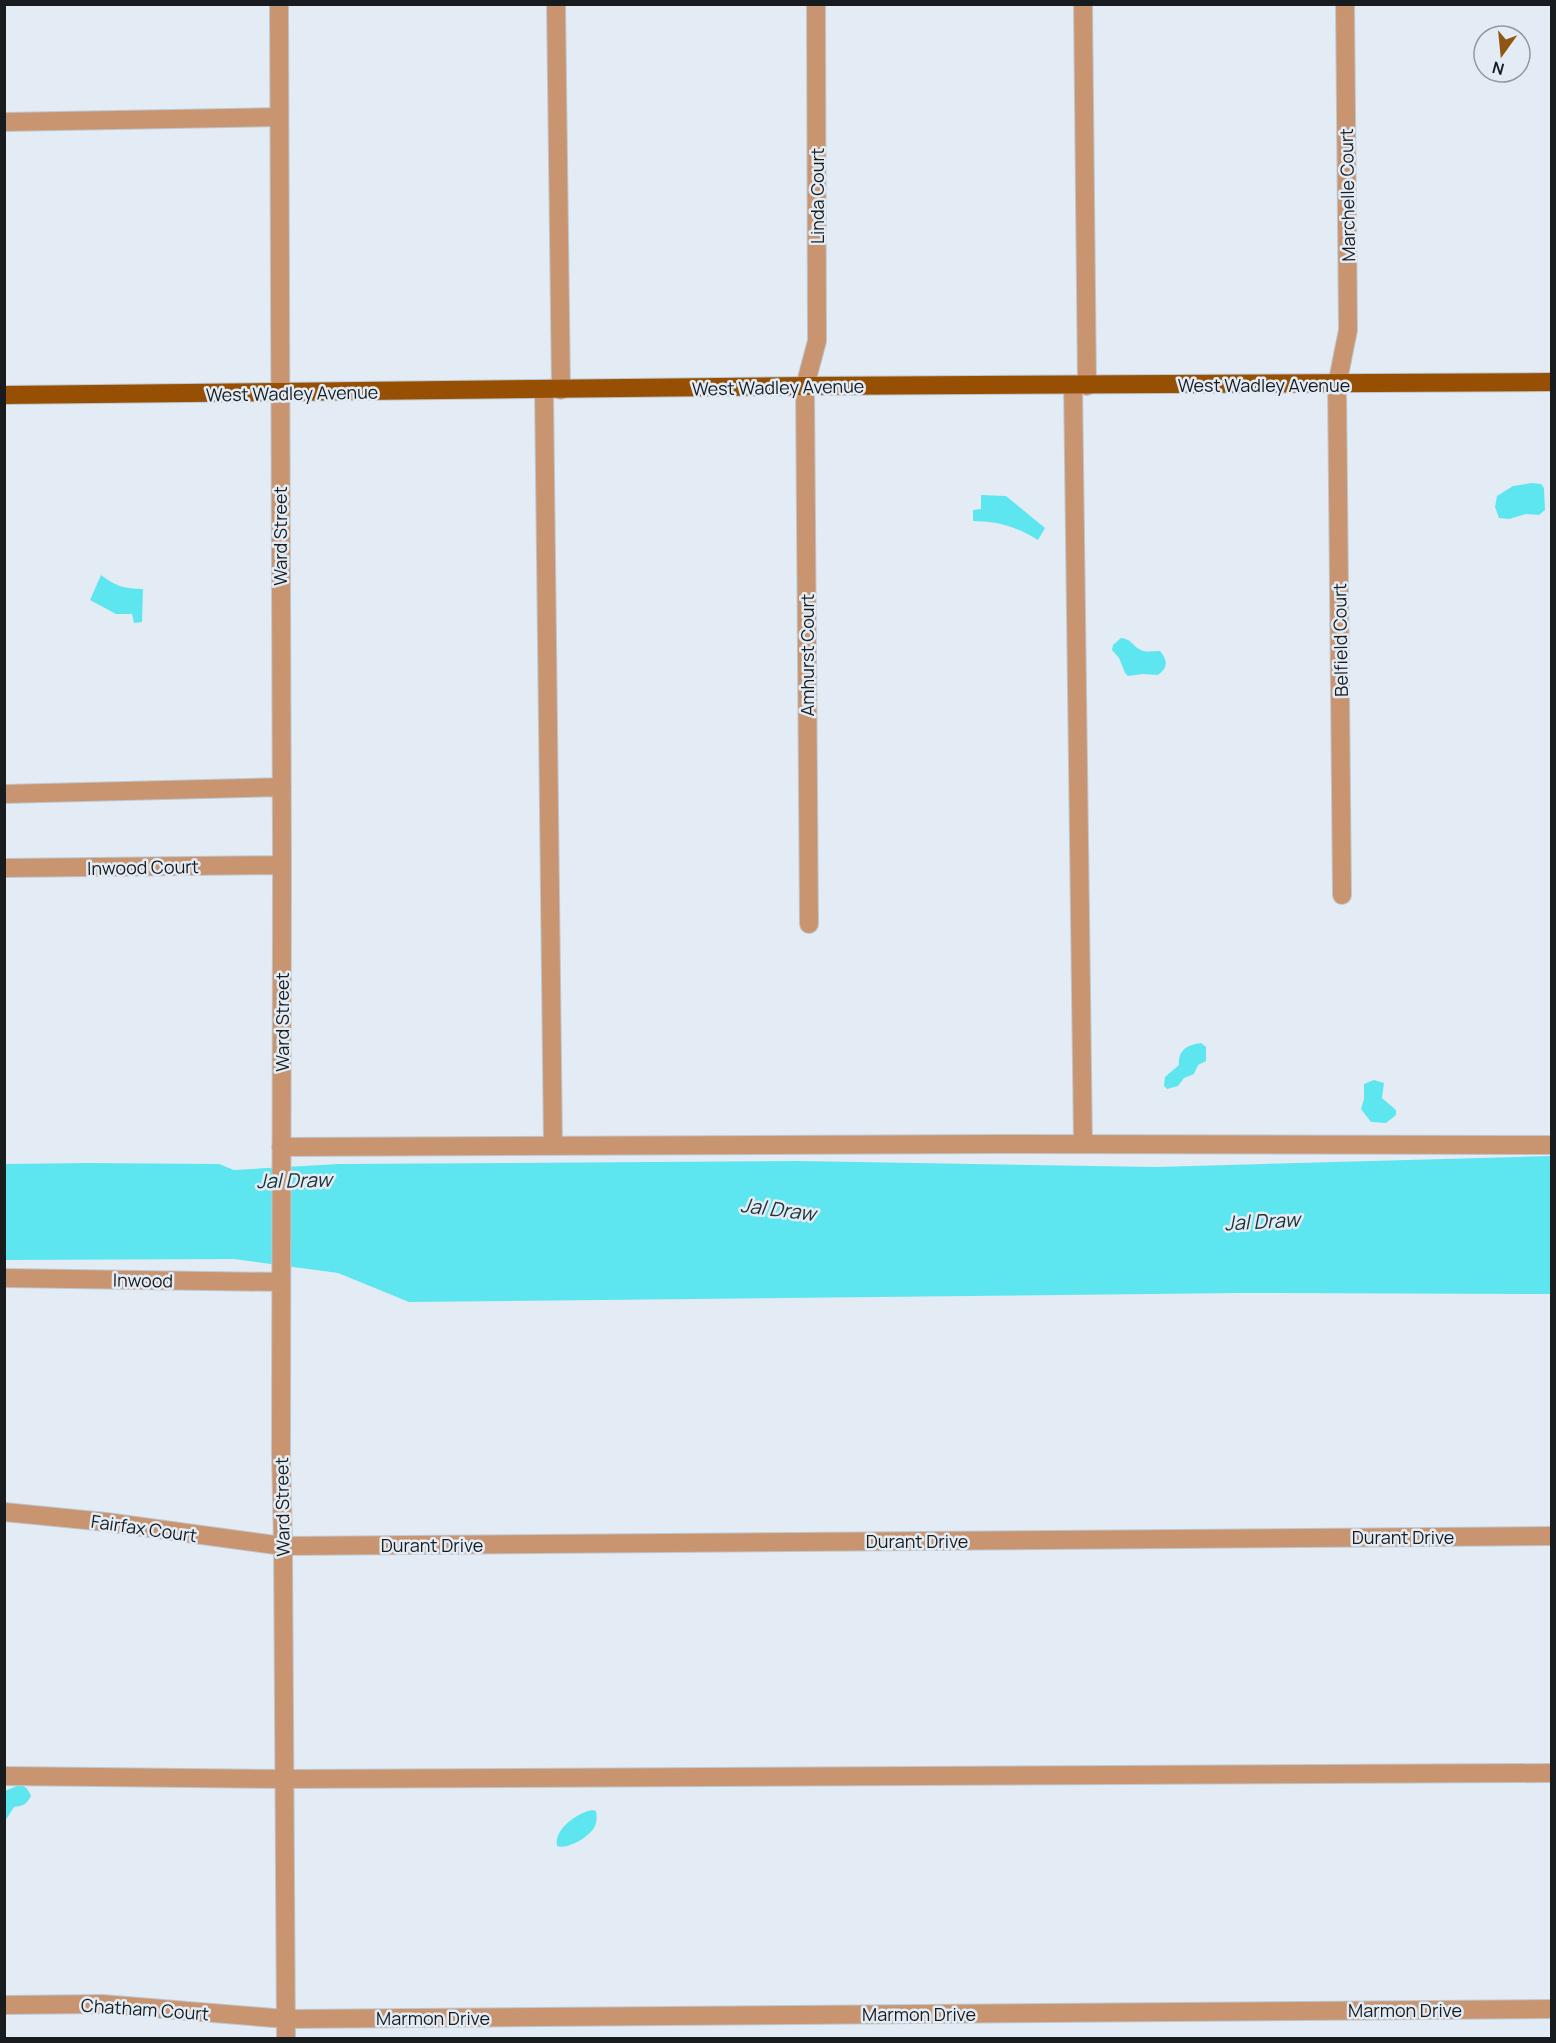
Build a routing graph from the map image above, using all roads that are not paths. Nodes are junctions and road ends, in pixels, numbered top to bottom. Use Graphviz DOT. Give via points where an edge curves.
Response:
graph roads {
  1 [pos="279,4"];
  2 [pos="556,4"];
  3 [pos="816,4"];
  4 [pos="1083,4"];
  5 [pos="1345,4"];
  6 [pos="279,117"];
  7 [pos="4,122"];
  8 [pos="1551,382"];
  9 [pos="1337,385"];
  10 [pos="805,386"];
  11 [pos="1080,386"];
  12 [pos="553,390"];
  13 [pos="280,393"];
  14 [pos="4,395"];
  15 [pos="282,787"];
  16 [pos="4,794"];
  17 [pos="282,866"];
  18 [pos="4,868"];
  19 [pos="1342,896"];
  20 [pos="809,924"];
  21 [pos="1083,1144"];
  22 [pos="1551,1145"];
  23 [pos="553,1146"];
  24 [pos="281,1155"];
  25 [pos="4,1278"];
  26 [pos="281,1282"];
  27 [pos="4,1512"];
  28 [pos="1551,1536"];
  29 [pos="284,1546"];
  30 [pos="1551,1773"];
  31 [pos="4,1776"];
  32 [pos="284,1779"];
  33 [pos="4,2005"];
  34 [pos="1551,2009"];
  35 [pos="286,2019"];
  36 [pos="286,2038"];
  1 -- 6 [label="street, Ward Street"];
  2 -- 12 [label="street"];
  3 -- 10 [label="street, Linda Court" via="818,341"];
  4 -- 11 [label="street"];
  5 -- 9 [label="street, Marchelle Court" via="1348,330"];
  6 -- 7 [label="street"];
  6 -- 13 [label="street, Ward Street"];
  8 -- 9 [label="main road, West Wadley Avenue"];
  9 -- 11 [label="main road, West Wadley Avenue"];
  9 -- 19 [label="street, Belfield Court"];
  10 -- 11 [label="main road, West Wadley Avenue"];
  10 -- 12 [label="main road, West Wadley Avenue"];
  10 -- 20 [label="street, Amhurst Court"];
  11 -- 21 [label="street"];
  12 -- 13 [label="main road, West Wadley Avenue"];
  12 -- 23 [label="street"];
  13 -- 14 [label="main road, West Wadley Avenue"];
  13 -- 15 [label="street, Ward Street"];
  15 -- 16 [label="street"];
  15 -- 17 [label="street, Ward Street"];
  17 -- 18 [label="street, Inwood Court"];
  17 -- 24 [label="street, Ward Street"];
  21 -- 22 [label="street"];
  21 -- 23 [label="street"];
  23 -- 24 [label="street"];
  24 -- 26 [label="street, Ward Street"];
  25 -- 26 [label="street, Inwood"];
  26 -- 29 [label="street, Ward Street"];
  27 -- 29 [label="street, Fairfax Court"];
  28 -- 29 [label="street, Durant Drive"];
  29 -- 32 [label="street, Ward Street"];
  30 -- 32 [label="street"];
  31 -- 32 [label="street"];
  32 -- 35 [label="street, Ward Street"];
  33 -- 35 [label="street, Chatham Court" via="102,2004"];
  34 -- 35 [label="street, Marmon Drive"];
  35 -- 36 [label="street, Ward Street"];
}
